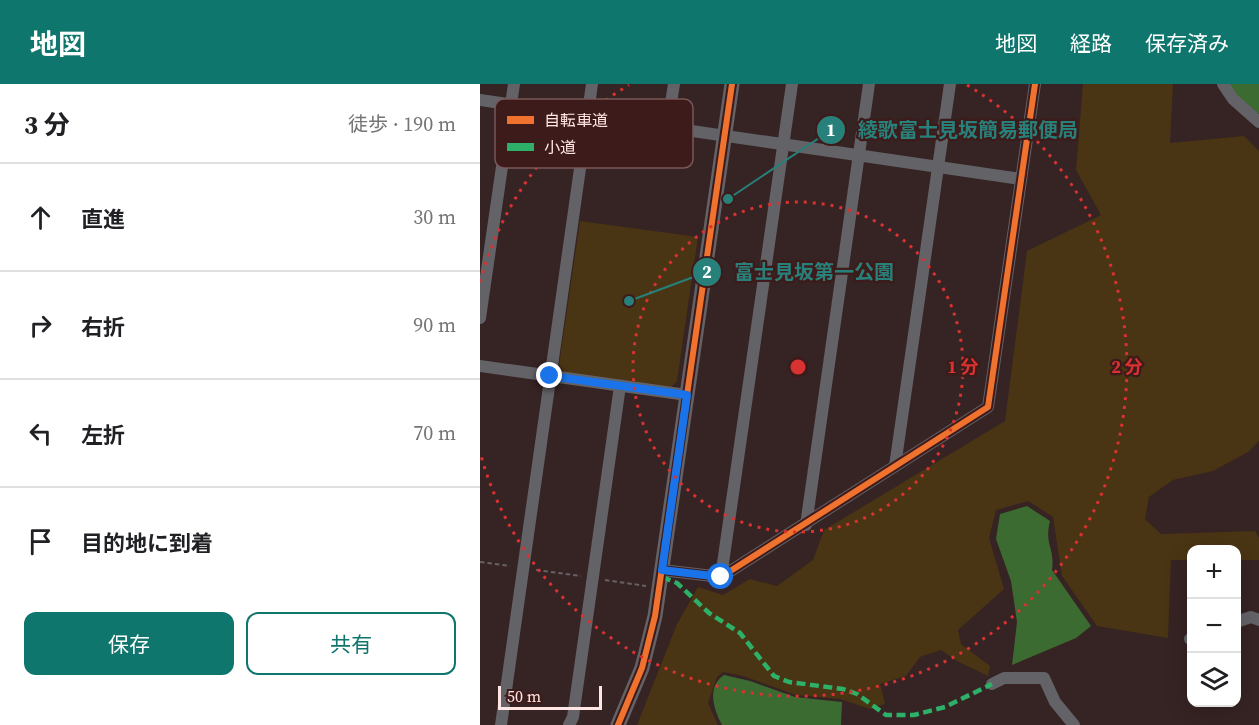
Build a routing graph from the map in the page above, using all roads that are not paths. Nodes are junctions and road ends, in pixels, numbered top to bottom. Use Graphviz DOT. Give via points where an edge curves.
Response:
graph roads {
  1 [pos="514,84"];
  2 [pos="592,84"];
  3 [pos="674,84"];
  4 [pos="732,84"];
  5 [pos="792,84"];
  6 [pos="869,84"];
  7 [pos="950,84"];
  8 [pos="1035,84"];
  9 [pos="1223,84"];
  10 [pos="512,99"];
  11 [pos="590,99"];
  12 [pos="672,99"];
  13 [pos="480,100"];
  14 [pos="495,102"];
  15 [pos="1259,122"];
  16 [pos="693,132"];
  17 [pos="725,136"];
  18 [pos="784,145"];
  19 [pos="859,156"];
  20 [pos="938,167"];
  21 [pos="502,168"];
  22 [pos="580,168"];
  23 [pos="1021,179"];
  24 [pos="480,318"];
  25 [pos="480,366"];
  26 [pos="550,376"];
  27 [pos="620,386"];
  28 [pos="687,395"];
  29 [pos="895,466"];
  30 [pos="806,525"];
  31 [pos="662,570"];
  32 [pos="721,577"];
  33 [pos="1241,620"];
  34 [pos="1259,620"];
  35 [pos="992,684"];
  36 [pos="501,725"];
  37 [pos="569,725"];
  38 [pos="618,725"];
  39 [pos="1074,725"];
  1 -- 10 [label="street"];
  2 -- 11 [label="street"];
  3 -- 12 [label="street"];
  4 -- 17 [label="street"];
  5 -- 18 [label="street"];
  6 -- 19 [label="street"];
  7 -- 20 [label="street"];
  8 -- 23 [label="street"];
  9 -- 15 [label="street" via="1233,99"];
  13 -- 14 [label="street"];
  16 -- 17 [label="street"];
  17 -- 18 [label="street"];
  17 -- 28 [label="street"];
  18 -- 19 [label="street"];
  18 -- 32 [label="street"];
  19 -- 20 [label="street"];
  19 -- 30 [label="street"];
  20 -- 23 [label="street"];
  20 -- 29 [label="street"];
  21 -- 24 [label="street"];
  22 -- 26 [label="street"];
  23 -- 29 [label="street" via="988,407"];
  25 -- 26 [label="street"];
  26 -- 27 [label="street"];
  26 -- 36 [label="street"];
  27 -- 28 [label="street"];
  27 -- 37 [label="street"];
  28 -- 31 [label="street"];
  29 -- 30 [label="street"];
  30 -- 32 [label="street"];
  31 -- 32 [label="street"];
  31 -- 38 [label="street" via="642,668"];
  33 -- 34 [label="street" via="1251,616"];
  35 -- 39 [label="street" via="1004,678 1044,678 1054,702"];
}
